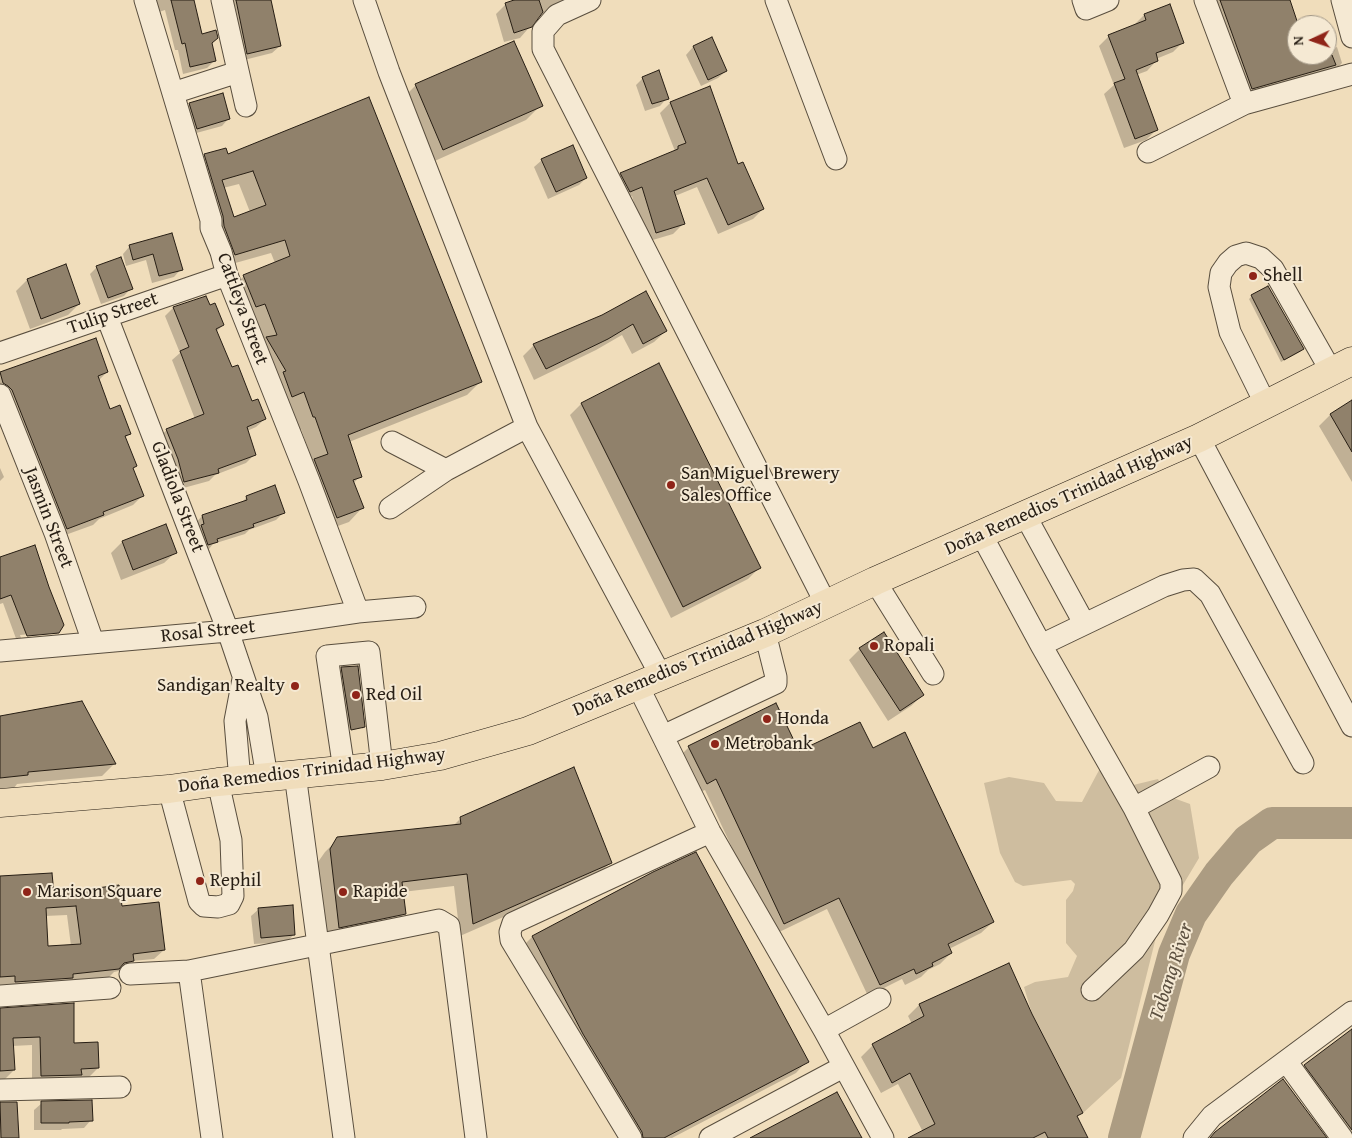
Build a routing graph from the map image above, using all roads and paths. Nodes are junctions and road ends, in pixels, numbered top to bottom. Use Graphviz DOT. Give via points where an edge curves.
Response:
graph roads {
  1 [pos="145,0"];
  2 [pos="222,0"];
  3 [pos="364,0"];
  4 [pos="590,0"];
  5 [pos="776,0"];
  6 [pos="1083,0"];
  7 [pos="1108,0"];
  8 [pos="1204,0"];
  9 [pos="1342,0"];
  10 [pos="1352,37"];
  11 [pos="238,72"];
  12 [pos="1352,74"];
  13 [pos="173,93"];
  14 [pos="1244,104"];
  15 [pos="246,106"];
  16 [pos="1148,152"];
  17 [pos="836,159"];
  18 [pos="226,275"];
  19 [pos="108,317"];
  20 [pos="0,353"];
  21 [pos="1345,368"];
  22 [pos="0,395"];
  23 [pos="1266,406"];
  24 [pos="527,428"];
  25 [pos="1199,438"];
  26 [pos="392,442"];
  27 [pos="446,470"];
  28 [pos="390,508"];
  29 [pos="1025,515"];
  30 [pos="981,534"];
  31 [pos="875,581"];
  32 [pos="826,604"];
  33 [pos="415,607"];
  34 [pos="358,612"];
  35 [pos="1084,623"];
  36 [pos="228,631"];
  37 [pos="765,633"];
  38 [pos="93,642"];
  39 [pos="1041,645"];
  40 [pos="0,651"];
  41 [pos="933,674"];
  42 [pos="243,678"];
  43 [pos="650,681"];
  44 [pos="1352,726"];
  45 [pos="663,736"];
  46 [pos="1303,763"];
  47 [pos="382,766"];
  48 [pos="1209,767"];
  49 [pos="344,770"];
  50 [pos="295,774"];
  51 [pos="267,777"];
  52 [pos="229,781"];
  53 [pos="169,789"];
  54 [pos="0,803"];
  55 [pos="1134,808"];
  56 [pos="710,832"];
  57 [pos="318,944"];
  58 [pos="189,971"];
  59 [pos="130,974"];
  60 [pos="110,988"];
  61 [pos="1092,990"];
  62 [pos="0,996"];
  63 [pos="880,999"];
  64 [pos="1352,1012"];
  65 [pos="824,1030"];
  66 [pos="1286,1061"];
  67 [pos="844,1067"];
  68 [pos="120,1087"];
  69 [pos="0,1090"];
  70 [pos="212,1138"];
  71 [pos="344,1138"];
  72 [pos="476,1138"];
  73 [pos="631,1138"];
  74 [pos="710,1138"];
  75 [pos="883,1138"];
  76 [pos="1194,1138"];
  77 [pos="1342,1138"];
  1 -- 13 [label="street, Cattleya Street"];
  2 -- 11 [label="street"];
  3 -- 24 [label="street"];
  4 -- 32 [label="street" via="557,15 542,31 543,49"];
  5 -- 17 [label="street"];
  6 -- 7 [label="street" via="1086,9"];
  8 -- 14 [label="street"];
  9 -- 10 [label="street"];
  11 -- 13 [label="street"];
  11 -- 15 [label="street"];
  12 -- 14 [label="street"];
  13 -- 18 [label="street, Cattleya Street"];
  14 -- 16 [label="street"];
  18 -- 19 [label="street, Tulip Street"];
  18 -- 34 [label="street, Cattleya Street"];
  19 -- 20 [label="street, Tulip Street"];
  19 -- 36 [label="street, Gladiola Street"];
  21 -- 23 [label="highway, Doña Remedios Trinidad Highway"];
  21 -- 23 [label="street" via="1273,269 1262,258 1246,253 1236,256 1221,274 1219,286 1230,332"];
  22 -- 38 [label="street, Jasmin Street" via="55,533"];
  23 -- 25 [label="highway, Doña Remedios Trinidad Highway"];
  24 -- 27 [label="street"];
  24 -- 43 [label="street"];
  25 -- 29 [label="highway, Doña Remedios Trinidad Highway"];
  25 -- 44 [label="street"];
  26 -- 27 [label="street"];
  27 -- 28 [label="street"];
  29 -- 30 [label="highway, Doña Remedios Trinidad Highway"];
  29 -- 35 [label="street"];
  30 -- 31 [label="highway, Doña Remedios Trinidad Highway"];
  30 -- 39 [label="street"];
  31 -- 32 [label="highway, Doña Remedios Trinidad Highway"];
  31 -- 41 [label="street"];
  32 -- 37 [label="highway, Doña Remedios Trinidad Highway"];
  33 -- 34 [label="street, Rosal Street"];
  34 -- 36 [label="street, Rosal Street"];
  35 -- 39 [label="street"];
  35 -- 46 [label="street" via="1164,586 1194,579 1210,594"];
  36 -- 38 [label="street, Rosal Street"];
  36 -- 42 [label="street, Gladiola Street"];
  37 -- 43 [label="highway, Doña Remedios Trinidad Highway"];
  37 -- 45 [label="street" via="776,683"];
  38 -- 40 [label="street, Rosal Street"];
  39 -- 55 [label="street"];
  42 -- 51 [label="street, Gladiola Street" via="257,717"];
  42 -- 52 [label="street, Gladiola Street"];
  43 -- 45 [label="street"];
  43 -- 47 [label="highway, Doña Remedios Trinidad Highway" via="519,734 440,756"];
  45 -- 56 [label="street"];
  47 -- 49 [label="highway, Doña Remedios Trinidad Highway"];
  47 -- 49 [label="street" via="369,652 327,656"];
  48 -- 55 [label="street"];
  49 -- 50 [label="highway, Doña Remedios Trinidad Highway"];
  50 -- 51 [label="highway, Doña Remedios Trinidad Highway"];
  50 -- 57 [label="street"];
  51 -- 52 [label="highway, Doña Remedios Trinidad Highway"];
  52 -- 53 [label="highway, Doña Remedios Trinidad Highway"];
  52 -- 53 [label="street, Gladiola Street" via="233,896 229,904 218,907 204,906 199,901"];
  53 -- 54 [label="highway, Doña Remedios Trinidad Highway"];
  55 -- 61 [label="street" via="1170,882 1171,891 1134,950"];
  56 -- 65 [label="street"];
  56 -- 73 [label="street" via="512,923 511,940"];
  57 -- 58 [label="street"];
  57 -- 71 [label="street"];
  57 -- 72 [label="street" via="439,920 449,926"];
  58 -- 59 [label="street"];
  58 -- 70 [label="street"];
  60 -- 62 [label="street"];
  63 -- 65 [label="street"];
  64 -- 66 [label="street"];
  65 -- 67 [label="street"];
  66 -- 76 [label="street" via="1212,1116"];
  66 -- 77 [label="street"];
  67 -- 74 [label="street"];
  67 -- 75 [label="street"];
  68 -- 69 [label="street"];
}
